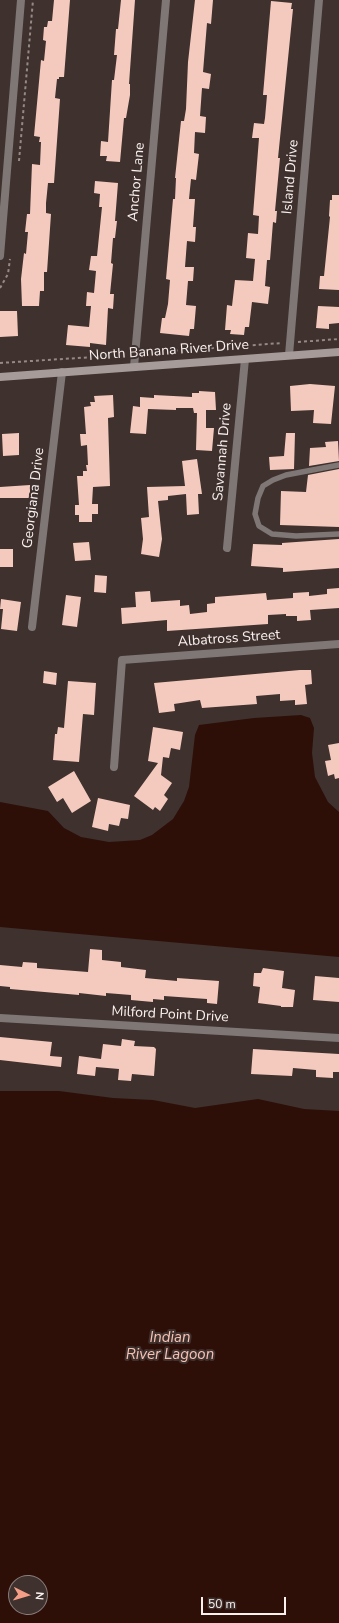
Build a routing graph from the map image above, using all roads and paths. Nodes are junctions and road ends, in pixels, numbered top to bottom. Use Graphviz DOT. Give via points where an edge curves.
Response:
graph roads {
  1 [pos="22,0"];
  2 [pos="166,0"];
  3 [pos="319,0"];
  4 [pos="0,256"];
  5 [pos="339,339"];
  6 [pos="290,342"];
  7 [pos="142,352"];
  8 [pos="339,352"];
  9 [pos="126,355"];
  10 [pos="289,355"];
  11 [pos="245,359"];
  12 [pos="0,362"];
  13 [pos="134,367"];
  14 [pos="62,372"];
  15 [pos="0,377"];
  16 [pos="339,465"];
  17 [pos="339,534"];
  18 [pos="227,548"];
  19 [pos="32,627"];
  20 [pos="339,644"];
  21 [pos="114,767"];
  22 [pos="0,1018"];
  23 [pos="339,1038"];
  1 -- 4 [label="street"];
  2 -- 13 [label="street, Anchor Lane"];
  3 -- 6 [label="street, Island Drive"];
  5 -- 6 [label="path"];
  6 -- 7 [label="path" via="160,353"];
  6 -- 10 [label="street, Island Drive"];
  8 -- 10 [label="street, North Banana River Drive"];
  9 -- 12 [label="path"];
  10 -- 11 [label="street, North Banana River Drive"];
  11 -- 13 [label="street, North Banana River Drive"];
  11 -- 18 [label="street, Savannah Drive"];
  13 -- 14 [label="street, North Banana River Drive"];
  14 -- 15 [label="street, North Banana River Drive"];
  14 -- 19 [label="street, Georgiana Drive"];
  16 -- 17 [label="lane" via="273,480 263,486 255,514 259,526 272,534"];
  20 -- 21 [label="street, Albatross Street" via="122,660"];
  22 -- 23 [label="street, Milford Point Drive"];
}
